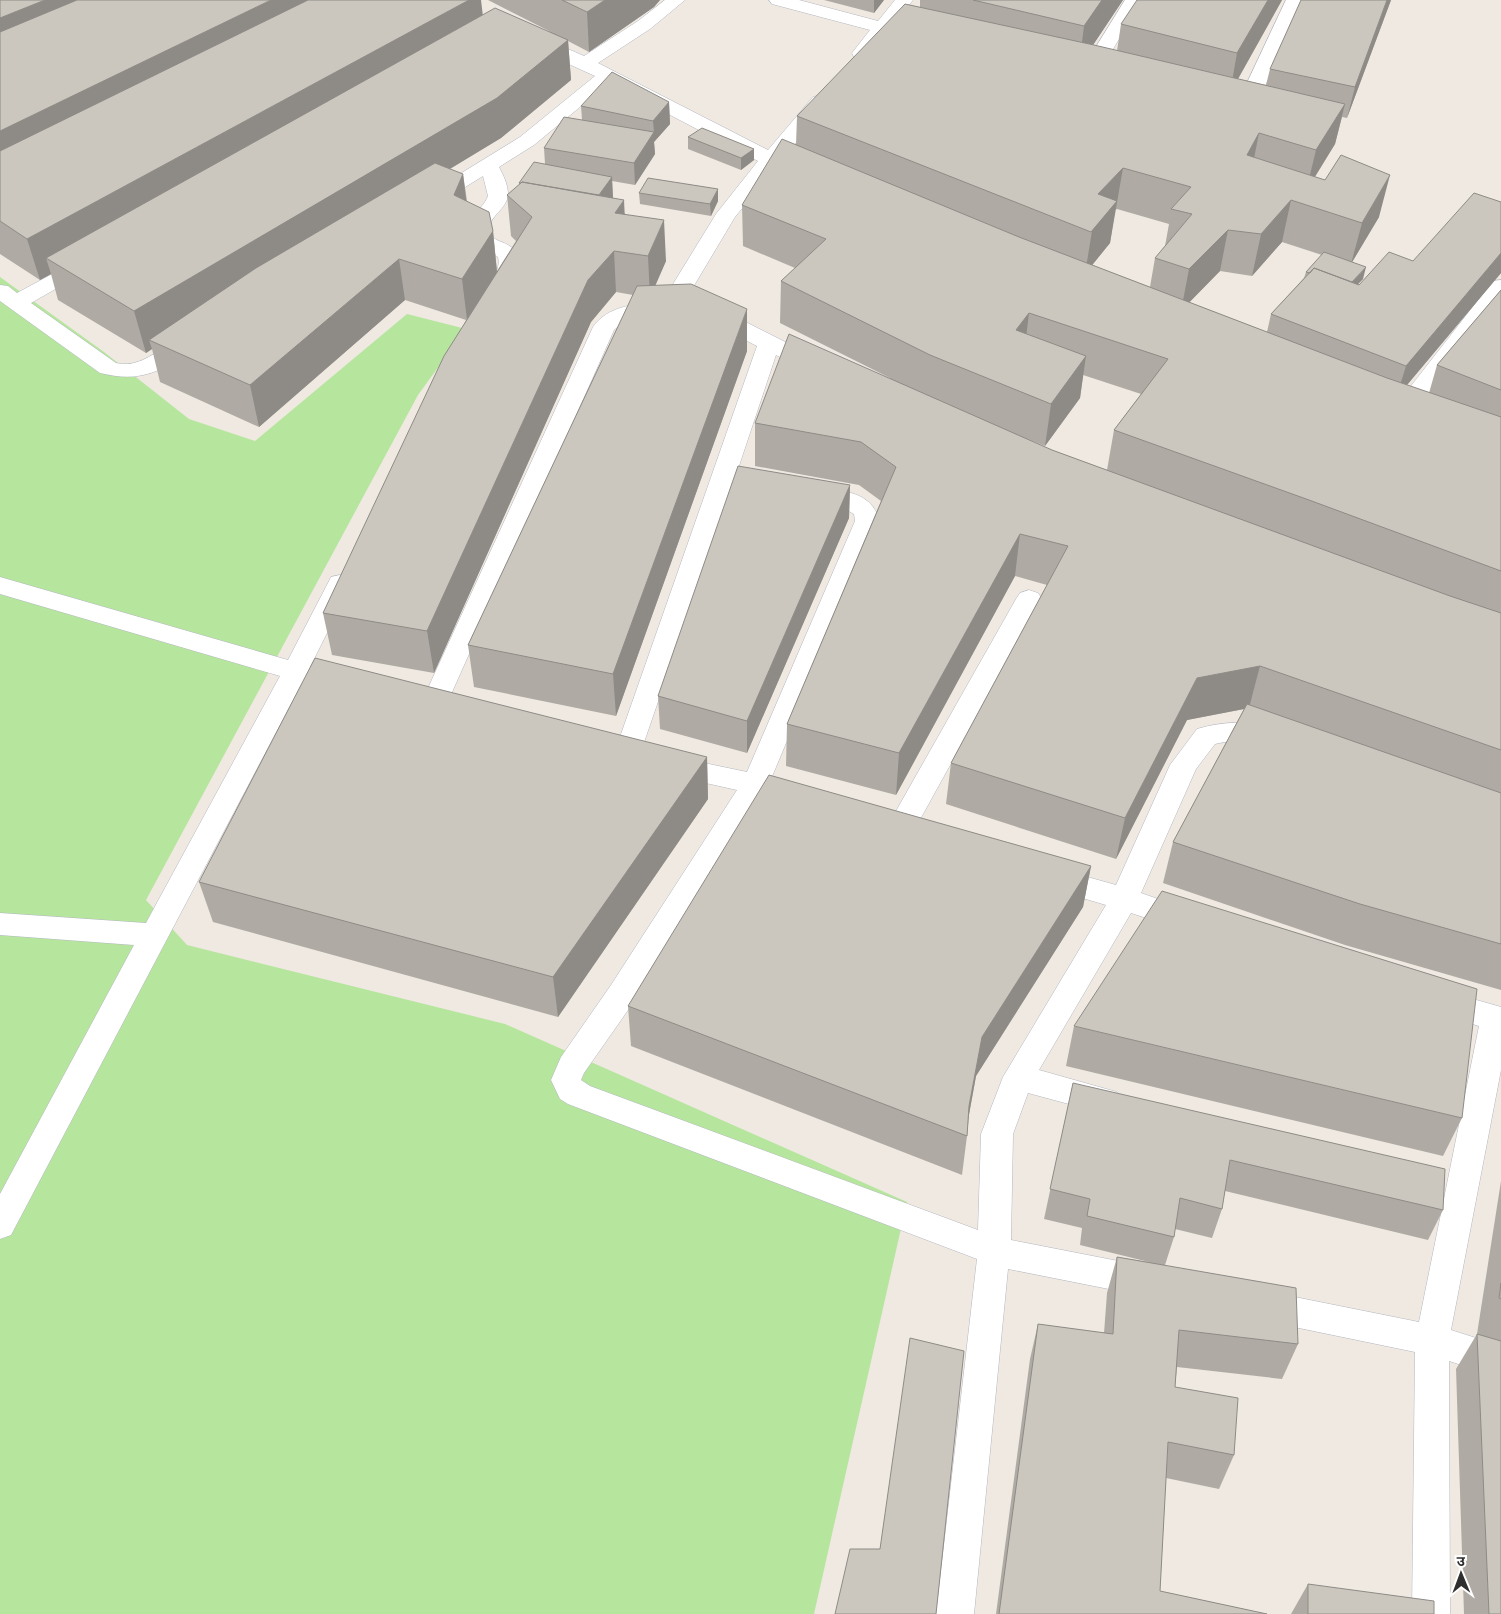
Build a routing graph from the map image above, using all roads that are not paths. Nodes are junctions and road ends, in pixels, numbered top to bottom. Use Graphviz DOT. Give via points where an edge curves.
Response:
graph roads {
  1 [pos="676,0"];
  2 [pos="778,0"];
  3 [pos="904,0"];
  4 [pos="1134,0"];
  5 [pos="1295,0"];
  6 [pos="883,28"];
  7 [pos="517,34"];
  8 [pos="920,37"];
  9 [pos="585,63"];
  10 [pos="1068,72"];
  11 [pos="607,75"];
  12 [pos="1087,76"];
  13 [pos="1106,81"];
  14 [pos="1222,110"];
  15 [pos="1242,115"];
  16 [pos="1261,120"];
  17 [pos="779,163"];
  18 [pos="489,166"];
  19 [pos="412,211"];
  20 [pos="104,254"];
  21 [pos="1501,286"];
  22 [pos="9,296"];
  23 [pos="488,306"];
  24 [pos="702,310"];
  25 [pos="201,336"];
  26 [pos="769,344"];
  27 [pos="837,377"];
  28 [pos="1401,414"];
  29 [pos="722,480"];
  30 [pos="348,566"];
  31 [pos="0,585"];
  32 [pos="1029,599"];
  33 [pos="295,672"];
  34 [pos="368,693"];
  35 [pos="404,703"];
  36 [pos="431,710"];
  37 [pos="459,717"];
  38 [pos="1293,746"];
  39 [pos="598,750"];
  40 [pos="626,757"];
  41 [pos="755,784"];
  42 [pos="791,796"];
  43 [pos="870,825"];
  44 [pos="897,835"];
  45 [pos="925,843"];
  46 [pos="1029,872"];
  47 [pos="1124,899"];
  48 [pos="0,924"];
  49 [pos="1208,927"];
  50 [pos="154,935"];
  51 [pos="1413,994"];
  52 [pos="1498,1019"];
  53 [pos="1018,1077"];
  54 [pos="1133,1109"];
  55 [pos="0,1225"];
  56 [pos="994,1251"];
  57 [pos="1179,1288"];
  58 [pos="1227,1298"];
  59 [pos="1432,1340"];
  60 [pos="1501,1362"];
  61 [pos="955,1614"];
  62 [pos="1431,1614"];
  1 -- 9 [label="street" via="644,26"];
  2 -- 6 [label="street"];
  3 -- 6 [label="street"];
  4 -- 12 [label="street"];
  5 -- 15 [label="street"];
  6 -- 8 [label="street"];
  6 -- 17 [label="street" via="840,78"];
  7 -- 9 [label="street"];
  9 -- 11 [label="street"];
  10 -- 12 [label="street"];
  11 -- 17 [label="street"];
  11 -- 18 [label="street" via="527,141"];
  12 -- 13 [label="street"];
  14 -- 15 [label="street"];
  15 -- 16 [label="street"];
  17 -- 24 [label="street" via="726,214 686,278 681,290 684,298"];
  18 -- 19 [label="street"];
  18 -- 23 [label="street" via="497,200 478,224 478,231 480,238 504,252 510,266"];
  20 -- 22 [label="street"];
  21 -- 28 [label="street"];
  22 -- 25 [label="street" via="108,368 122,372 150,367"];
  24 -- 26 [label="street"];
  24 -- 36 [label="street" via="623,312 604,327"];
  26 -- 27 [label="street"];
  26 -- 29 [label="street"];
  29 -- 40 [label="street"];
  29 -- 41 [label="street" via="851,501 864,507 867,514 867,521"];
  30 -- 33 [label="street"];
  31 -- 33 [label="street"];
  32 -- 44 [label="street"];
  33 -- 34 [label="street"];
  33 -- 50 [label="street"];
  35 -- 36 [label="street"];
  36 -- 37 [label="street"];
  38 -- 47 [label="street" via="1257,733 1224,732 1206,736 1184,765"];
  39 -- 40 [label="street"];
  40 -- 41 [label="street"];
  41 -- 42 [label="street"];
  41 -- 56 [label="street" via="622,994 572,1066 566,1080 571,1090"];
  43 -- 44 [label="street"];
  44 -- 45 [label="street"];
  46 -- 47 [label="street"];
  47 -- 49 [label="street"];
  47 -- 53 [label="street"];
  48 -- 50 [label="street"];
  50 -- 55 [label="street"];
  51 -- 52 [label="street"];
  52 -- 59 [label="street" via="1446,1194"];
  53 -- 54 [label="street"];
  53 -- 56 [label="street" via="998,1134"];
  56 -- 57 [label="street"];
  56 -- 61 [label="street"];
  58 -- 59 [label="street"];
  59 -- 60 [label="street"];
  59 -- 62 [label="street"];
}
